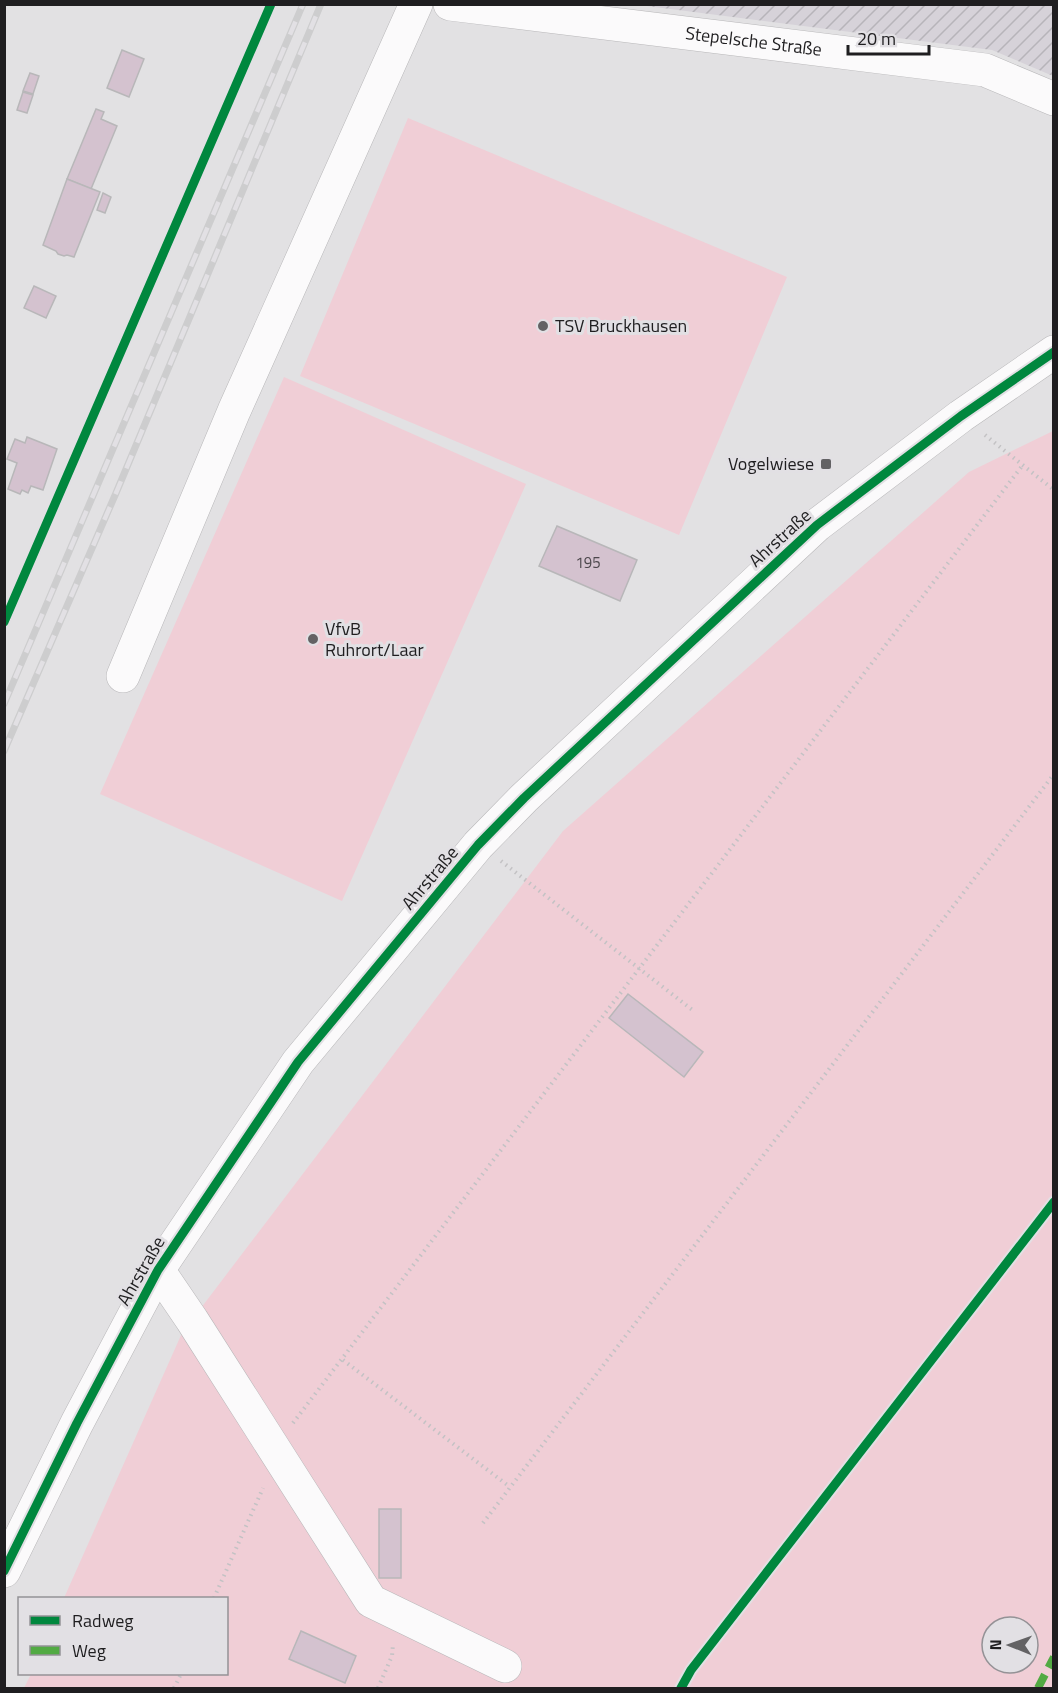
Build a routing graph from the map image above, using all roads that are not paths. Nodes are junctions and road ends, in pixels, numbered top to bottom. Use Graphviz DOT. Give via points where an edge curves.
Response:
graph roads {
  1 [pos="416,4"];
  2 [pos="450,4"];
  3 [pos="1053,99"];
  4 [pos="1053,352"];
  5 [pos="123,676"];
  6 [pos="158,1270"];
  7 [pos="4,1571"];
  8 [pos="506,1666"];
  1 -- 5 [label="street" via="234,411"];
  2 -- 3 [label="street, Stepelsche Straße" via="985,70"];
  4 -- 6 [label="street, Ahrstraße" via="817,525 478,845 298,1062"];
  6 -- 7 [label="street, Ahrstraße"];
  6 -- 8 [label="street" via="370,1601"];
}
